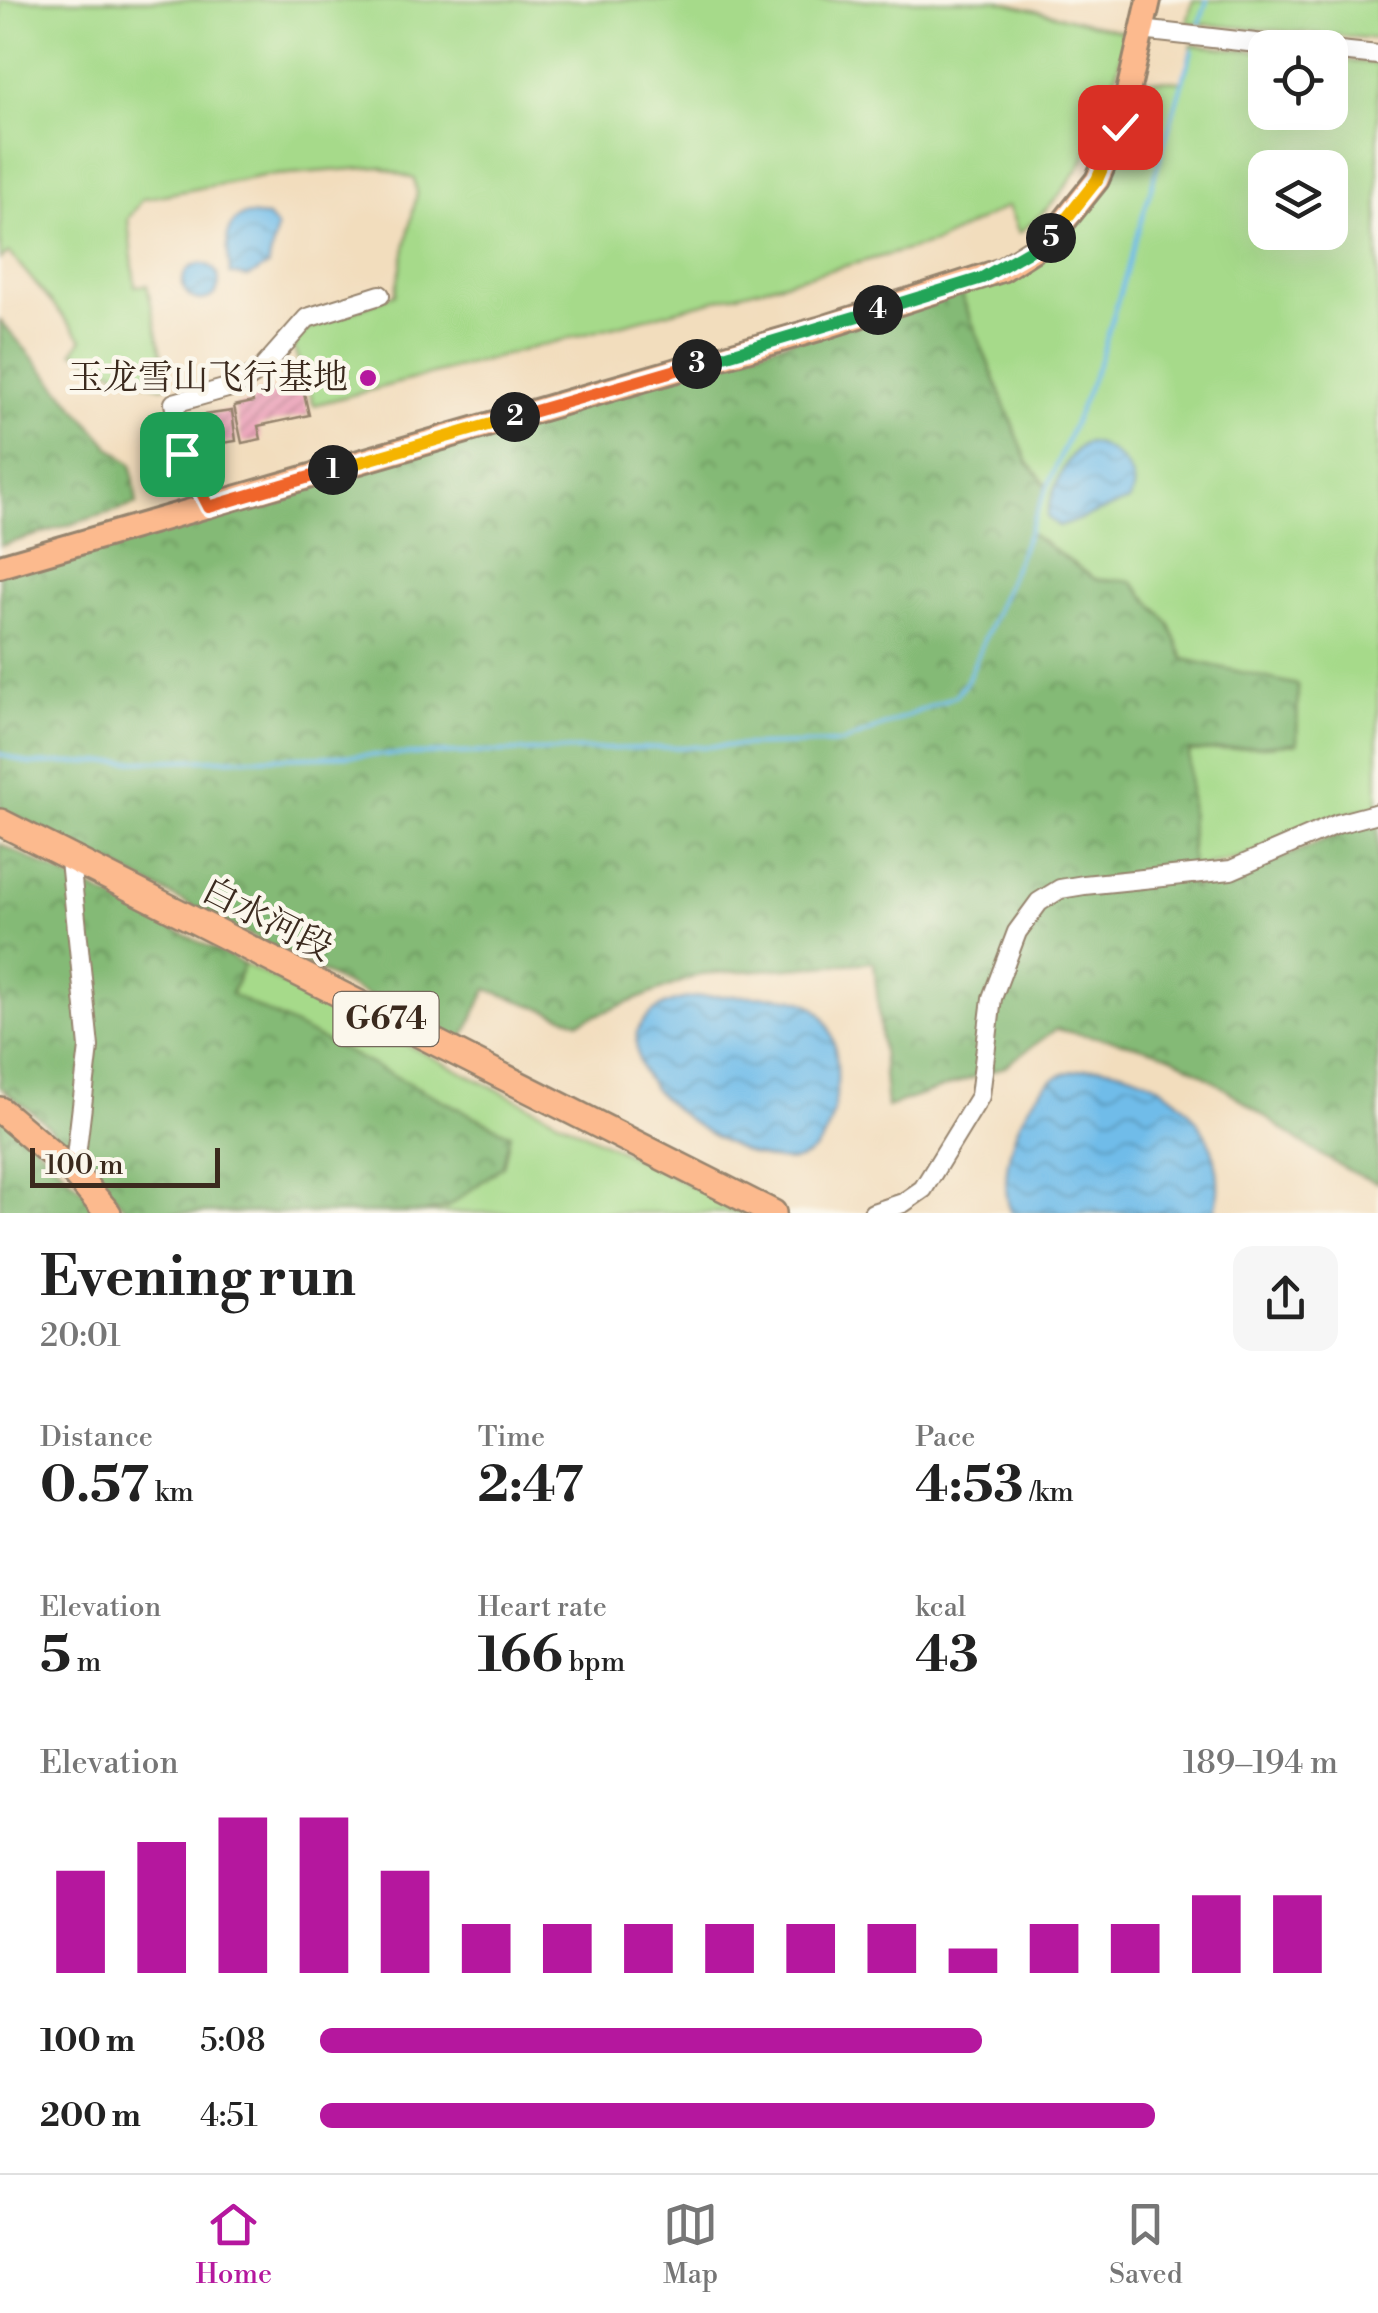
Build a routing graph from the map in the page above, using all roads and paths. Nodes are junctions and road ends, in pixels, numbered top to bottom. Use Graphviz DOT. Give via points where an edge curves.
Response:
graph roads {
  1 [pos="1149,0"];
  2 [pos="1141,30"];
  3 [pos="1248,42"];
  4 [pos="1348,52"];
  5 [pos="1378,54"];
  6 [pos="380,295"];
  7 [pos="209,507"];
  8 [pos="0,566"];
  9 [pos="1378,813"];
  10 [pos="0,822"];
  11 [pos="70,860"];
  12 [pos="0,1110"];
  13 [pos="74,1174"];
  14 [pos="108,1213"];
  15 [pos="773,1213"];
  16 [pos="873,1213"];
  1 -- 2 [label="main road"];
  2 -- 3 [label="street"];
  2 -- 7 [label="main road" via="1120,127 1097,180 1050,240 1002,270"];
  4 -- 5 [label="street"];
  6 -- 7 [label="street" via="307,318 238,386 174,403 182,454"];
  7 -- 8 [label="main road"];
  9 -- 16 [label="street" via="1231,870 1084,884 1048,894 1017,932 992,998 980,1096 923,1189"];
  10 -- 11 [label="highway, 白水河段 / G674"];
  11 -- 13 [label="street" via="88,1048"];
  11 -- 15 [label="highway, 白水河段 / G674"];
  12 -- 13 [label="highway"];
  13 -- 14 [label="highway"];
}
